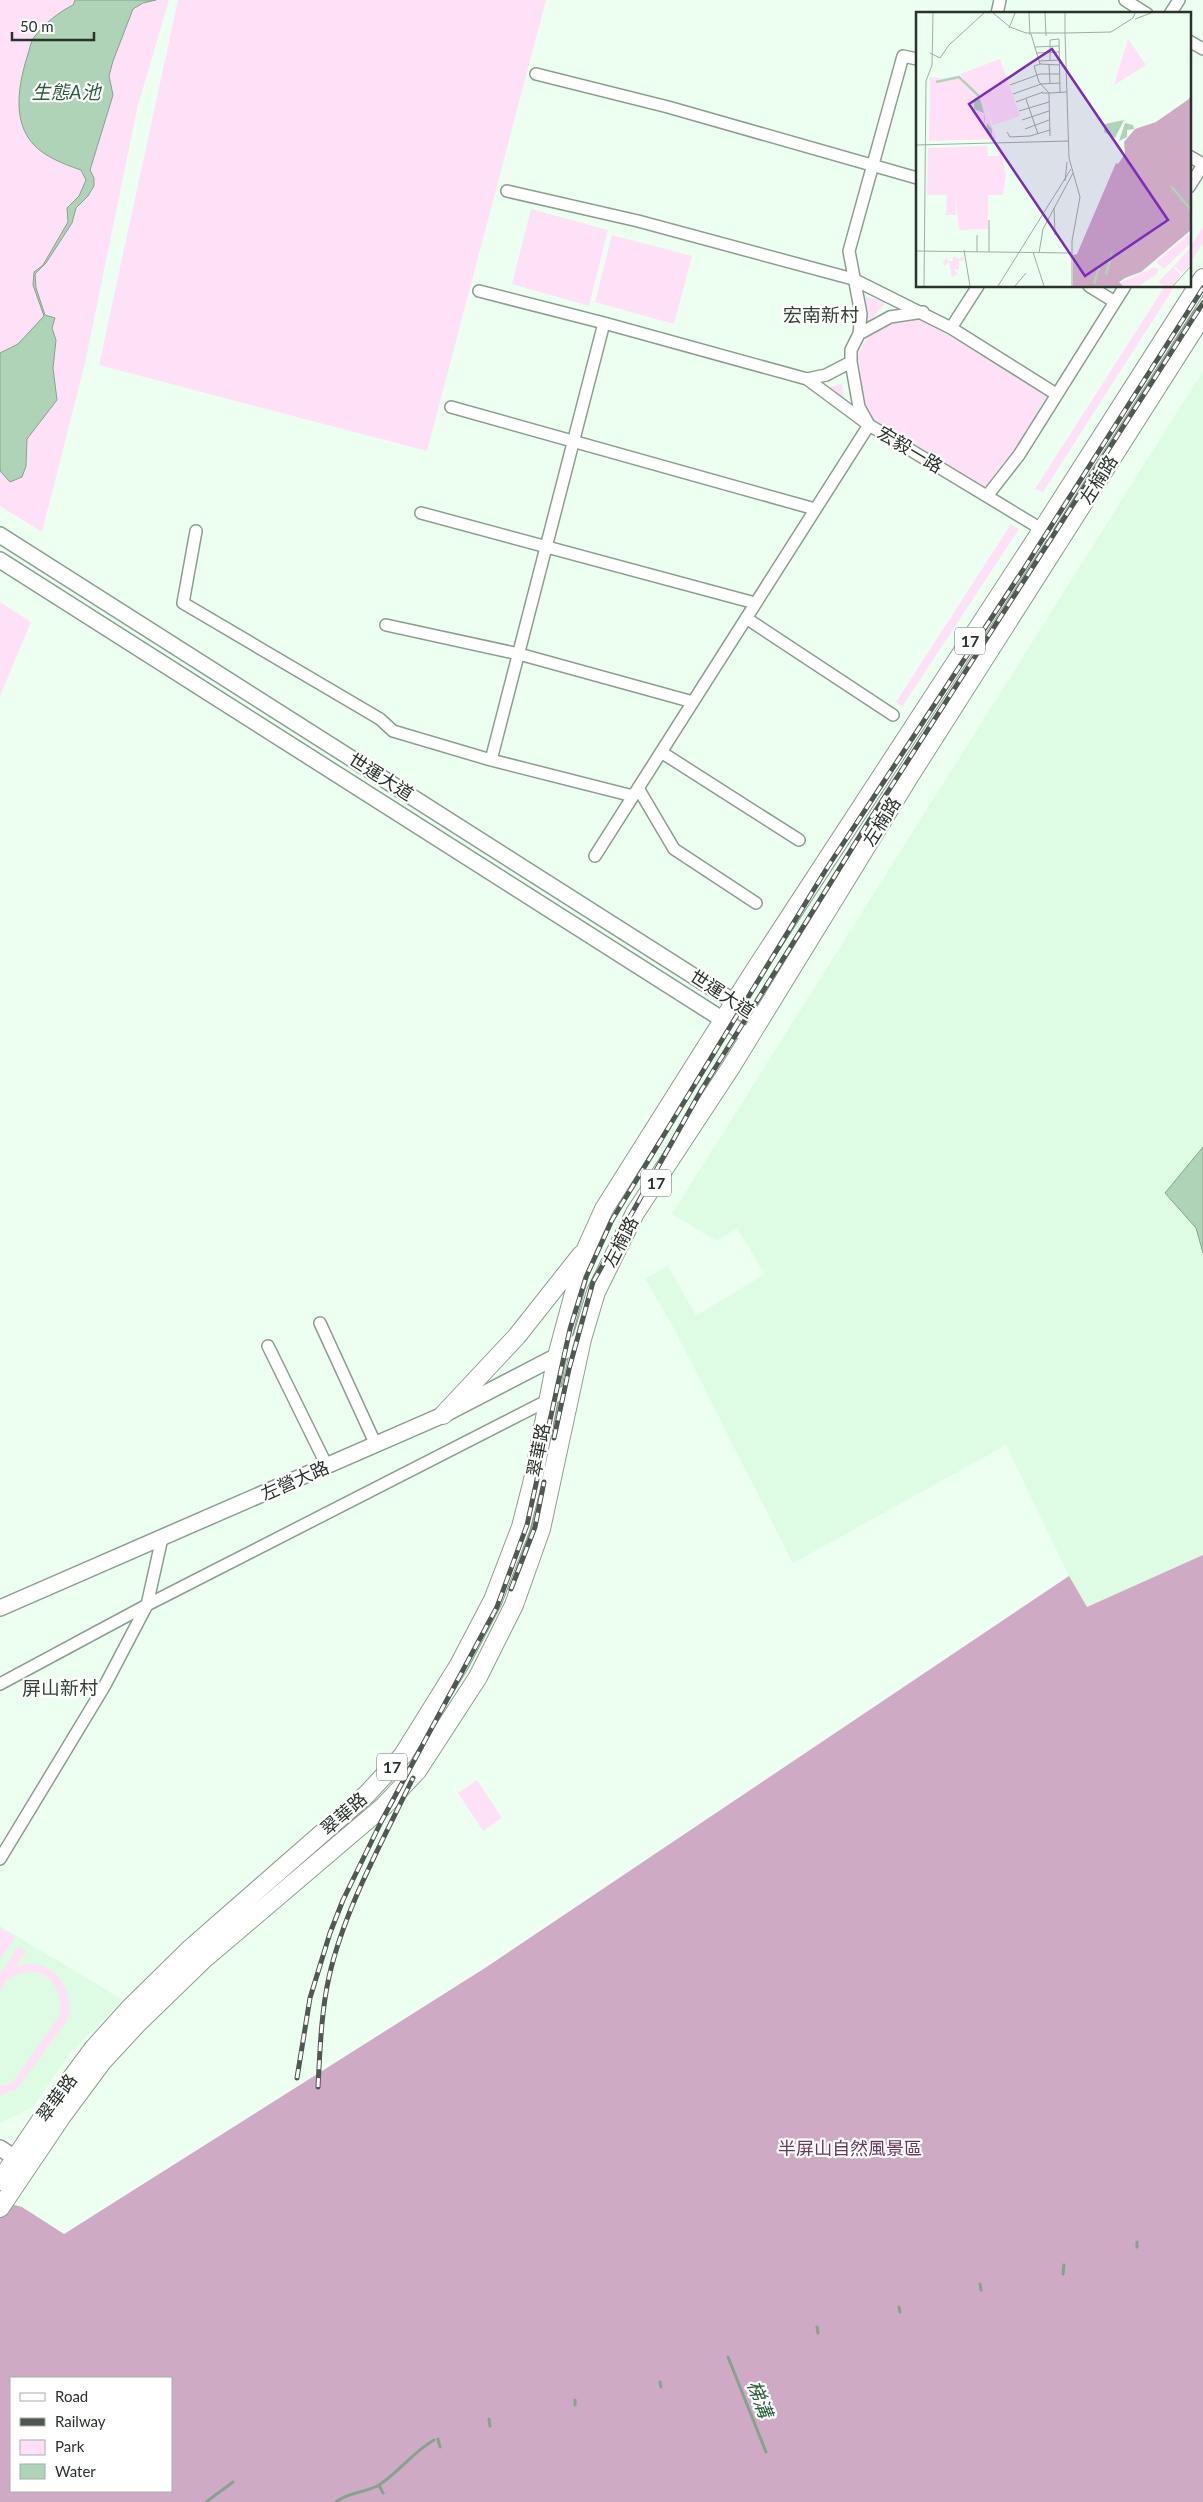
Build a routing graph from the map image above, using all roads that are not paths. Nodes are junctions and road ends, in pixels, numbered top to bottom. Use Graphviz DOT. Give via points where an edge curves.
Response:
graph roads {
  1 [pos="1125,0"];
  2 [pos="1179,0"];
  3 [pos="1144,12"];
  4 [pos="1171,12"];
  5 [pos="1190,42"];
  6 [pos="1203,49"];
  7 [pos="916,60"];
  8 [pos="536,74"];
  9 [pos="1190,157"];
  10 [pos="1203,165"];
  11 [pos="871,166"];
  12 [pos="916,178"];
  13 [pos="1190,185"];
  14 [pos="507,191"];
  15 [pos="1203,278"];
  16 [pos="853,279"];
  17 [pos="977,288"];
  18 [pos="1092,288"];
  19 [pos="1124,288"];
  20 [pos="479,291"];
  21 [pos="1115,302"];
  22 [pos="923,312"];
  23 [pos="1203,316"];
  24 [pos="604,322"];
  25 [pos="951,328"];
  26 [pos="859,334"];
  27 [pos="851,362"];
  28 [pos="807,379"];
  29 [pos="1056,394"];
  30 [pos="451,407"];
  31 [pos="868,425"];
  32 [pos="574,442"];
  33 [pos="987,496"];
  34 [pos="815,509"];
  35 [pos="421,513"];
  36 [pos="1042,530"];
  37 [pos="196,531"];
  38 [pos="0,535"];
  39 [pos="1061,541"];
  40 [pos="547,546"];
  41 [pos="0,560"];
  42 [pos="755,602"];
  43 [pos="746,618"];
  44 [pos="386,625"];
  45 [pos="518,654"];
  46 [pos="692,702"];
  47 [pos="893,715"];
  48 [pos="661,752"];
  49 [pos="491,760"];
  50 [pos="636,792"];
  51 [pos="799,840"];
  52 [pos="595,856"];
  53 [pos="756,903"];
  54 [pos="735,1002"];
  55 [pos="761,1019"];
  56 [pos="724,1020"];
  57 [pos="750,1037"];
  58 [pos="586,1249"];
  59 [pos="320,1323"];
  60 [pos="582,1338"];
  61 [pos="268,1346"];
  62 [pos="556,1356"];
  63 [pos="572,1388"];
  64 [pos="549,1399"];
  65 [pos="444,1415"];
  66 [pos="376,1445"];
  67 [pos="327,1466"];
  68 [pos="162,1538"];
  69 [pos="147,1605"];
  70 [pos="0,1608"];
  71 [pos="0,1684"];
  72 [pos="0,1859"];
  73 [pos="0,2148"];
  74 [pos="12,2170"];
  75 [pos="0,2208"];
  1 -- 3 [label="street"];
  2 -- 4 [label="street"];
  5 -- 6 [label="street"];
  7 -- 11 [label="street, 宏毅一路" via="903,56"];
  8 -- 11 [label="street"];
  9 -- 10 [label="street"];
  10 -- 13 [label="street"];
  11 -- 12 [label="street"];
  11 -- 16 [label="street, 宏毅一路" via="850,244"];
  14 -- 16 [label="street" via="638,221"];
  15 -- 36 [label="main road, 左楠路 / 17"];
  16 -- 22 [label="street"];
  16 -- 26 [label="street, 宏毅一路" via="861,314"];
  17 -- 25 [label="street"];
  18 -- 21 [label="street"];
  19 -- 21 [label="street"];
  20 -- 24 [label="street"];
  21 -- 29 [label="street"];
  22 -- 25 [label="street"];
  22 -- 26 [label="street" via="890,317"];
  23 -- 39 [label="main road, 左楠路 / 17"];
  24 -- 28 [label="street"];
  24 -- 32 [label="street"];
  25 -- 29 [label="street"];
  26 -- 27 [label="street, 宏毅一路" via="851,350"];
  27 -- 28 [label="street" via="826,375"];
  27 -- 31 [label="street, 宏毅一路" via="859,406"];
  28 -- 31 [label="street"];
  29 -- 33 [label="street" via="1019,454"];
  30 -- 32 [label="street"];
  31 -- 33 [label="street, 宏毅一路"];
  31 -- 34 [label="street"];
  32 -- 34 [label="street"];
  32 -- 40 [label="street"];
  33 -- 36 [label="street, 宏毅一路"];
  34 -- 42 [label="street"];
  35 -- 40 [label="street"];
  36 -- 39 [label="street, 宏毅一路"];
  36 -- 54 [label="main road, 左楠路 / 17"];
  37 -- 49 [label="street" via="182,603 380,719 393,731"];
  38 -- 54 [label="street, 世運大道"];
  39 -- 55 [label="main road, 左楠路 / 17" via="909,777"];
  40 -- 42 [label="street"];
  40 -- 45 [label="street"];
  41 -- 56 [label="street, 世運大道"];
  42 -- 43 [label="street"];
  43 -- 46 [label="street"];
  43 -- 47 [label="street"];
  44 -- 45 [label="street"];
  45 -- 46 [label="street"];
  45 -- 49 [label="street"];
  46 -- 48 [label="street"];
  48 -- 50 [label="street"];
  48 -- 51 [label="street"];
  49 -- 50 [label="street"];
  50 -- 52 [label="street"];
  50 -- 53 [label="street" via="674,850"];
  54 -- 55 [label="street, 世運大道"];
  54 -- 56 [label="main road, 左楠路 / 17"];
  55 -- 57 [label="main road, 左楠路 / 17"];
  56 -- 57 [label="street, 世運大道"];
  56 -- 58 [label="main road, 左楠路 / 17" via="604,1208"];
  57 -- 60 [label="main road, 左楠路 / 17" via="635,1214 596,1292"];
  58 -- 62 [label="main road, 翠華路 / 17"];
  58 -- 65 [label="main road" via="517,1336"];
  59 -- 66 [label="street"];
  60 -- 62 [label="street, 左營大路"];
  60 -- 63 [label="main road, 翠華路 / 17"];
  61 -- 67 [label="street"];
  62 -- 64 [label="main road, 翠華路 / 17"];
  62 -- 65 [label="street, 左營大路"];
  63 -- 64 [label="street"];
  63 -- 74 [label="main road, 翠華路 / 17" via="541,1529 514,1605 478,1676 417,1771 384,1806 203,1960 138,2023"];
  64 -- 69 [label="street"];
  64 -- 74 [label="main road, 翠華路 / 17" via="521,1527 493,1600 459,1665 403,1755 367,1794 191,1948 129,2009 47,2111"];
  65 -- 66 [label="street, 左營大路"];
  66 -- 67 [label="street, 左營大路"];
  67 -- 68 [label="street, 左營大路"];
  68 -- 69 [label="street"];
  68 -- 70 [label="street, 左營大路"];
  69 -- 71 [label="street"];
  69 -- 72 [label="street" via="104,1686"];
  73 -- 74 [label="street"];
  74 -- 75 [label="main road, 翠華路 / 17"];
}
